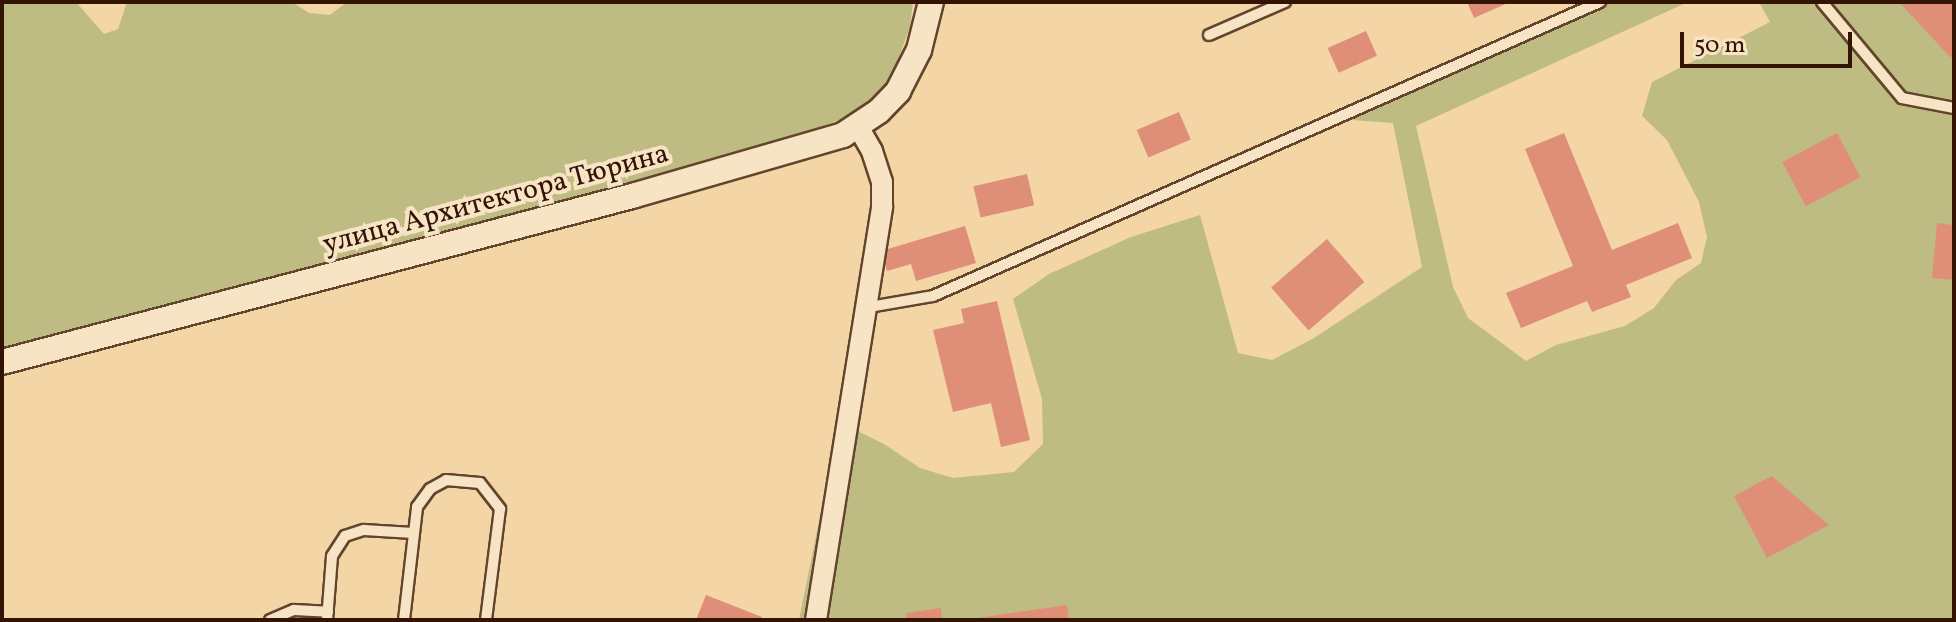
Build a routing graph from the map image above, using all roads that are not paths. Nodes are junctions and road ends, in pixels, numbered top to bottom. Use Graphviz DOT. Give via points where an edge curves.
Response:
graph roads {
  1 [pos="931,2"];
  2 [pos="1285,2"];
  3 [pos="1600,2"];
  4 [pos="1822,2"];
  5 [pos="1209,35"];
  6 [pos="1954,108"];
  7 [pos="858,127"];
  8 [pos="869,307"];
  9 [pos="2,362"];
  10 [pos="413,533"];
  11 [pos="328,616"];
  12 [pos="270,620"];
  13 [pos="404,620"];
  14 [pos="486,620"];
  15 [pos="816,620"];
  1 -- 7 [label="street, улица Архитектора Тюрина" via="909,72 888,101"];
  2 -- 5 [label="lane"];
  3 -- 8 [label="lane" via="933,296"];
  4 -- 6 [label="lane" via="1902,98"];
  7 -- 8 [label="street" via="882,182"];
  7 -- 9 [label="street, улица Архитектора Тюрина" via="816,145 709,175"];
  8 -- 15 [label="street"];
  10 -- 11 [label="lane" via="364,530 345,536 332,556"];
  10 -- 13 [label="lane"];
  10 -- 14 [label="lane" via="417,507 430,489 446,480 480,483 500,509"];
  11 -- 12 [label="lane" via="294,610"];
}
